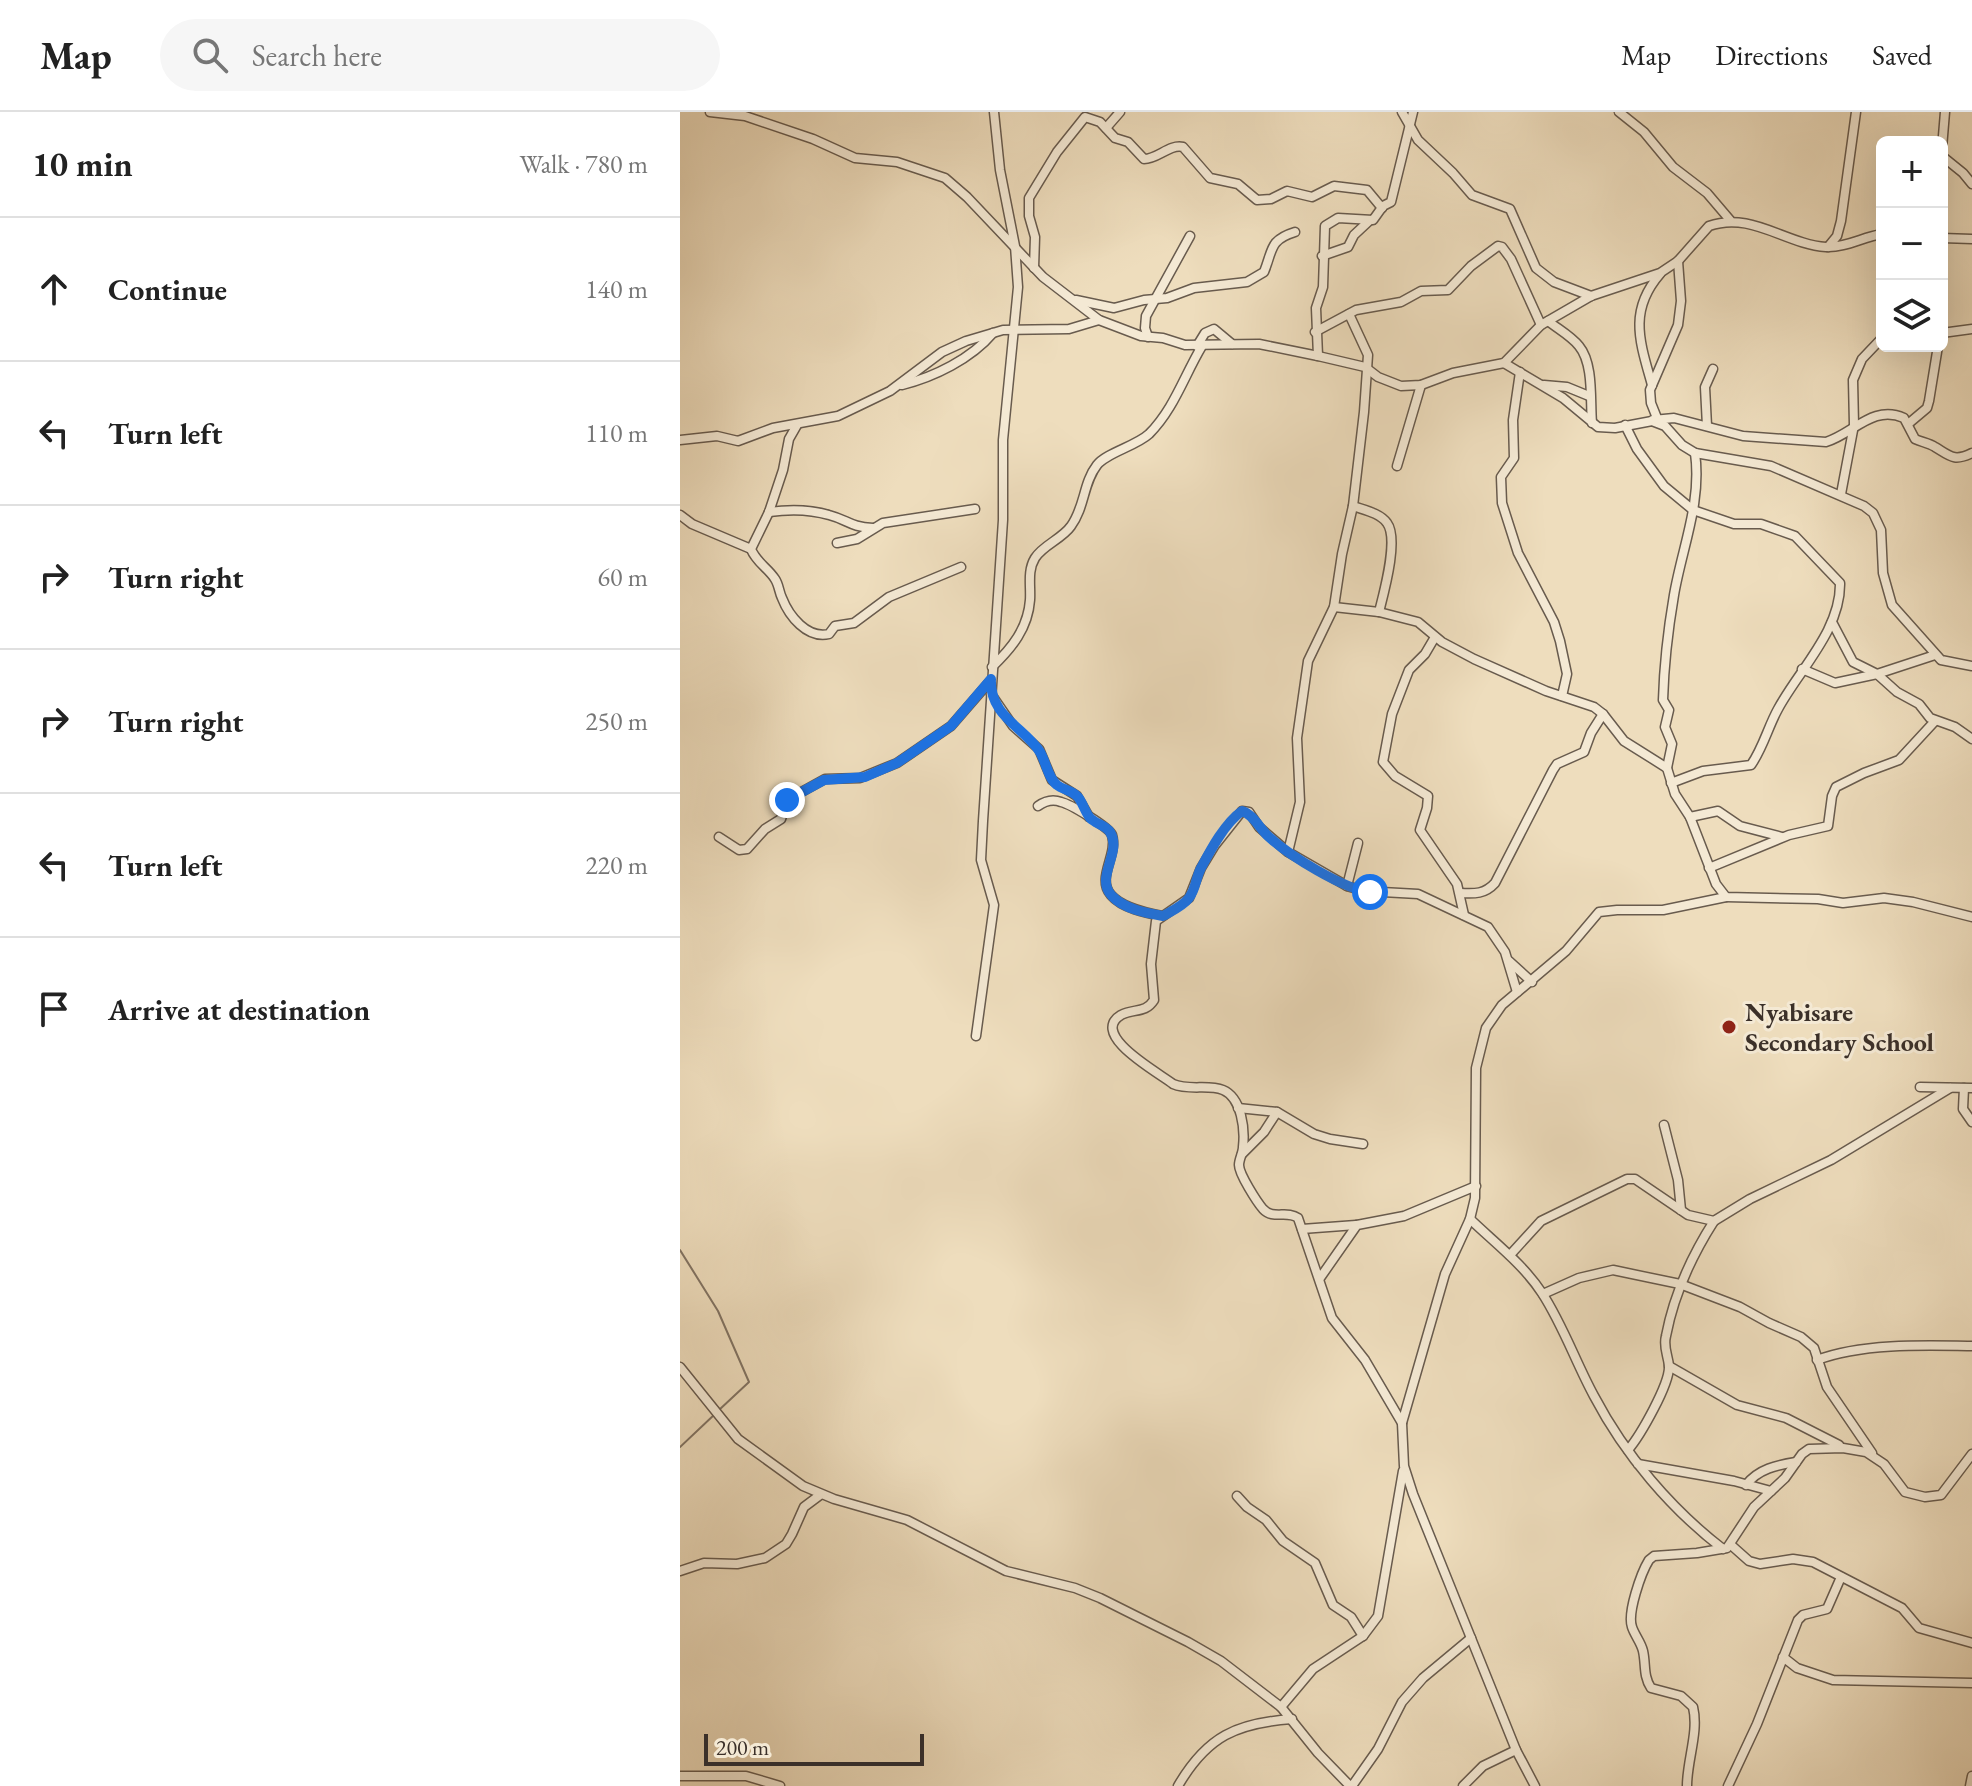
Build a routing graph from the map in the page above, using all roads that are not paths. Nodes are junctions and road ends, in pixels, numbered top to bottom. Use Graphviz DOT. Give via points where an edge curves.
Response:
graph roads {
  1 [pos="710,112"];
  2 [pos="994,112"];
  3 [pos="1002,112"];
  4 [pos="1120,112"];
  5 [pos="1402,112"];
  6 [pos="1413,112"];
  7 [pos="1619,112"];
  8 [pos="1856,112"];
  9 [pos="1945,112"];
  10 [pos="1084,115"];
  11 [pos="995,122"];
  12 [pos="1106,128"];
  13 [pos="1410,129"];
  14 [pos="1943,136"];
  15 [pos="1948,161"];
  16 [pos="1971,181"];
  17 [pos="1382,208"];
  18 [pos="1730,220"];
  19 [pos="1369,221"];
  20 [pos="1295,232"];
  21 [pos="1876,235"];
  22 [pos="1190,236"];
  23 [pos="1948,238"];
  24 [pos="1972,239"];
  25 [pos="1015,246"];
  26 [pos="1828,247"];
  27 [pos="1322,256"];
  28 [pos="1678,261"];
  29 [pos="1034,268"];
  30 [pos="1660,273"];
  31 [pos="1591,296"];
  32 [pos="1153,299"];
  33 [pos="1076,300"];
  34 [pos="1349,314"];
  35 [pos="1099,320"];
  36 [pos="1544,323"];
  37 [pos="1015,328"];
  38 [pos="1972,329"];
  39 [pos="1315,332"];
  40 [pos="1948,332"];
  41 [pos="993,333"];
  42 [pos="1148,337"];
  43 [pos="1232,344"];
  44 [pos="1876,345"];
  45 [pos="1200,346"];
  46 [pos="1937,352"];
  47 [pos="1318,356"];
  48 [pos="1504,363"];
  49 [pos="1368,369"];
  50 [pos="1713,369"];
  51 [pos="1520,372"];
  52 [pos="1421,385"];
  53 [pos="1543,385"];
  54 [pos="1652,385"];
  55 [pos="898,386"];
  56 [pos="1589,396"];
  57 [pos="1655,420"];
  58 [pos="1592,423"];
  59 [pos="1908,424"];
  60 [pos="797,425"];
  61 [pos="1625,425"];
  62 [pos="1854,425"];
  63 [pos="1707,426"];
  64 [pos="680,440"];
  65 [pos="1695,453"];
  66 [pos="1972,453"];
  67 [pos="1397,466"];
  68 [pos="1841,494"];
  69 [pos="1353,506"];
  70 [pos="975,509"];
  71 [pos="1693,510"];
  72 [pos="769,512"];
  73 [pos="680,515"];
  74 [pos="873,528"];
  75 [pos="837,543"];
  76 [pos="751,549"];
  77 [pos="961,567"];
  78 [pos="1334,607"];
  79 [pos="1379,612"];
  80 [pos="1832,622"];
  81 [pos="1435,637"];
  82 [pos="1935,655"];
  83 [pos="1972,666"];
  84 [pos="992,667"];
  85 [pos="1802,669"];
  86 [pos="1877,674"];
  87 [pos="991,679"];
  88 [pos="990,693"];
  89 [pos="1562,696"];
  90 [pos="1603,714"];
  91 [pos="1935,721"];
  92 [pos="1972,739"];
  93 [pos="1667,768"];
  94 [pos="1671,783"];
  95 [pos="1038,806"];
  96 [pos="1690,817"];
  97 [pos="1089,818"];
  98 [pos="719,837"];
  99 [pos="1783,837"];
  100 [pos="1358,843"];
  101 [pos="1288,852"];
  102 [pos="1709,868"];
  103 [pos="1347,886"];
  104 [pos="1460,893"];
  105 [pos="1726,897"];
  106 [pos="1464,915"];
  107 [pos="1163,916"];
  108 [pos="1972,917"];
  109 [pos="1509,961"];
  110 [pos="1532,982"];
  111 [pos="1517,992"];
  112 [pos="976,1036"];
  113 [pos="1920,1087"];
  114 [pos="1950,1088"];
  115 [pos="1968,1088"];
  116 [pos="1238,1108"];
  117 [pos="1277,1112"];
  118 [pos="1972,1122"];
  119 [pos="1664,1125"];
  120 [pos="1363,1144"];
  121 [pos="1242,1155"];
  122 [pos="1476,1186"];
  123 [pos="1681,1210"];
  124 [pos="1470,1219"];
  125 [pos="1714,1221"];
  126 [pos="1357,1225"];
  127 [pos="1302,1229"];
  128 [pos="1510,1255"];
  129 [pos="1320,1278"];
  130 [pos="1680,1284"];
  131 [pos="1543,1294"];
  132 [pos="1972,1346"];
  133 [pos="1817,1360"];
  134 [pos="1669,1366"];
  135 [pos="680,1367"];
  136 [pos="1402,1423"];
  137 [pos="1843,1448"];
  138 [pos="1628,1450"];
  139 [pos="1972,1454"];
  140 [pos="1875,1456"];
  141 [pos="1404,1462"];
  142 [pos="1796,1462"];
  143 [pos="1638,1464"];
  144 [pos="1746,1485"];
  145 [pos="1771,1491"];
  146 [pos="820,1495"];
  147 [pos="1237,1496"];
  148 [pos="1727,1547"];
  149 [pos="680,1571"];
  150 [pos="1841,1577"];
  151 [pos="1363,1636"];
  152 [pos="1471,1638"];
  153 [pos="1972,1643"];
  154 [pos="1783,1657"];
  155 [pos="1972,1683"];
  156 [pos="1281,1707"];
  157 [pos="1292,1719"];
  158 [pos="1516,1750"];
  159 [pos="680,1776"];
  160 [pos="1972,1776"];
  161 [pos="751,1782"];
  162 [pos="780,1786"];
  163 [pos="1178,1786"];
  164 [pos="1351,1786"];
  165 [pos="1463,1786"];
  166 [pos="1535,1786"];
  167 [pos="1687,1786"];
  168 [pos="1728,1786"];
  169 [pos="1970,1786"];
  1 -- 25 [label="street" via="745,116 855,158 897,162 945,178"];
  2 -- 11 [label="street"];
  3 -- 11 [label="street"];
  4 -- 12 [label="street"];
  5 -- 13 [label="street"];
  6 -- 13 [label="street"];
  7 -- 18 [label="street"];
  8 -- 26 [label="street" via="1841,221"];
  9 -- 14 [label="street"];
  10 -- 12 [label="street"];
  10 -- 29 [label="street" via="1029,198"];
  11 -- 25 [label="street"];
  12 -- 17 [label="street" via="1147,159 1183,147 1210,178 1238,184 1257,200 1287,191 1312,197 1338,186 1367,190"];
  13 -- 17 [label="street" via="1393,198"];
  13 -- 31 [label="street" via="1472,195 1510,209 1530,258 1544,276"];
  15 -- 16 [label="street"];
  17 -- 19 [label="street"];
  18 -- 26 [label="street"];
  18 -- 28 [label="street" via="1709,226"];
  19 -- 27 [label="street" via="1348,247"];
  19 -- 27 [label="street" via="1338,218 1326,223"];
  20 -- 32 [label="street" via="1273,244 1257,278"];
  21 -- 26 [label="street"];
  22 -- 32 [label="street"];
  23 -- 24 [label="street"];
  25 -- 29 [label="street"];
  25 -- 37 [label="street"];
  27 -- 39 [label="street"];
  28 -- 30 [label="street"];
  28 -- 54 [label="street" via="1678,325"];
  29 -- 33 [label="street"];
  30 -- 31 [label="street"];
  30 -- 54 [label="street" via="1640,312 1640,340"];
  31 -- 36 [label="street"];
  32 -- 33 [label="street" via="1114,308"];
  32 -- 42 [label="street" via="1145,322"];
  33 -- 35 [label="street"];
  34 -- 36 [label="street" via="1401,302 1421,291 1448,290 1498,246 1511,259"];
  34 -- 39 [label="street"];
  34 -- 49 [label="street" via="1368,355"];
  35 -- 37 [label="street" via="1069,329"];
  35 -- 42 [label="street"];
  36 -- 48 [label="street"];
  36 -- 56 [label="street" via="1583,350"];
  37 -- 41 [label="street"];
  37 -- 84 [label="street" via="1003,440"];
  38 -- 40 [label="street"];
  39 -- 47 [label="street"];
  41 -- 55 [label="street" via="942,352"];
  41 -- 55 [label="street" via="942,371"];
  42 -- 45 [label="street"];
  43 -- 45 [label="street"];
  43 -- 45 [label="street" via="1214,329 1205,333"];
  43 -- 47 [label="street"];
  44 -- 62 [label="street" via="1856,368"];
  45 -- 84 [label="street" via="1163,418 1147,436 1101,460 1069,529 1033,561 1026,619 1019,637"];
  46 -- 59 [label="street" via="1927,408"];
  47 -- 49 [label="street"];
  48 -- 51 [label="street"];
  48 -- 52 [label="street"];
  49 -- 52 [label="street" via="1391,384"];
  49 -- 69 [label="street"];
  50 -- 63 [label="street" via="1705,387"];
  51 -- 53 [label="street"];
  51 -- 89 [label="street" via="1514,458 1501,477 1502,503 1518,553 1560,641 1567,674"];
  52 -- 67 [label="street"];
  53 -- 56 [label="street"];
  53 -- 58 [label="street"];
  54 -- 57 [label="street"];
  55 -- 60 [label="street" via="838,416"];
  56 -- 58 [label="street"];
  57 -- 61 [label="street"];
  57 -- 63 [label="street" via="1674,418"];
  57 -- 65 [label="street"];
  58 -- 61 [label="street" via="1605,429"];
  59 -- 62 [label="street" via="1892,414"];
  59 -- 66 [label="street" via="1915,439 1949,458"];
  60 -- 64 [label="street" via="738,441 717,436"];
  60 -- 72 [label="street"];
  61 -- 71 [label="street" via="1664,486"];
  62 -- 63 [label="street" via="1826,442 1769,440"];
  62 -- 68 [label="street"];
  65 -- 68 [label="street" via="1771,466"];
  65 -- 71 [label="street"];
  68 -- 82 [label="street" via="1873,513 1881,530 1883,573 1892,605"];
  69 -- 78 [label="street"];
  69 -- 79 [label="street" via="1383,518 1391,532"];
  70 -- 74 [label="street"];
  71 -- 80 [label="street" via="1734,524 1767,525 1802,541 1840,583"];
  71 -- 93 [label="street" via="1663,668 1663,700 1669,710 1665,727 1672,740"];
  72 -- 74 [label="street" via="812,510"];
  72 -- 76 [label="street"];
  73 -- 76 [label="street"];
  74 -- 75 [label="street"];
  76 -- 77 [label="street" via="797,621 818,635 854,623 889,597"];
  78 -- 79 [label="street"];
  78 -- 101 [label="street" via="1308,661 1297,738 1300,802"];
  79 -- 81 [label="street" via="1418,622"];
  80 -- 85 [label="street"];
  80 -- 86 [label="street" via="1853,662"];
  81 -- 89 [label="street"];
  81 -- 104 [label="street" via="1409,670 1392,714 1383,762 1395,776 1426,793 1420,830"];
  82 -- 83 [label="street"];
  82 -- 86 [label="street"];
  84 -- 87 [label="street"];
  85 -- 86 [label="street" via="1835,683"];
  85 -- 94 [label="street" via="1751,765 1703,771"];
  86 -- 91 [label="street"];
  87 -- 88 [label="street"];
  87 -- 98 [label="street" via="951,726 897,763 865,777 824,780 787,800 781,819 745,850"];
  88 -- 97 [label="street" via="1013,726 1039,749 1056,785 1077,796"];
  88 -- 112 [label="street" via="981,860 994,905"];
  89 -- 90 [label="street"];
  90 -- 93 [label="street" via="1624,741"];
  90 -- 104 [label="street" via="1584,752 1553,770 1495,883 1479,894"];
  91 -- 92 [label="street"];
  91 -- 99 [label="street" via="1899,760 1836,787 1828,826"];
  93 -- 94 [label="street"];
  94 -- 96 [label="street"];
  95 -- 97 [label="street" via="1062,802"];
  96 -- 99 [label="street" via="1718,811 1740,826"];
  96 -- 102 [label="street"];
  97 -- 107 [label="street" via="1112,835 1105,882 1110,894 1130,907"];
  99 -- 102 [label="street"];
  100 -- 103 [label="street"];
  101 -- 103 [label="street"];
  101 -- 107 [label="street" via="1242,811 1201,868 1191,896"];
  102 -- 105 [label="street"];
  103 -- 106 [label="street" via="1418,894"];
  104 -- 106 [label="street"];
  105 -- 108 [label="street" via="1843,903 1884,898"];
  105 -- 110 [label="street" via="1663,910 1599,912"];
  106 -- 109 [label="street" via="1491,929"];
  107 -- 116 [label="street" via="1155,924 1151,958 1154,1000 1120,1016 1114,1032 1126,1052 1173,1084 1222,1090"];
  109 -- 110 [label="street"];
  109 -- 111 [label="street"];
  110 -- 111 [label="street"];
  111 -- 122 [label="street" via="1493,1015 1478,1053"];
  113 -- 114 [label="street"];
  114 -- 115 [label="street"];
  114 -- 125 [label="street" via="1831,1160"];
  115 -- 118 [label="street" via="1963,1109"];
  116 -- 117 [label="street"];
  116 -- 121 [label="street"];
  117 -- 120 [label="street" via="1314,1134"];
  117 -- 121 [label="street"];
  119 -- 123 [label="street"];
  121 -- 127 [label="street" via="1239,1168 1262,1207 1272,1214 1293,1214"];
  122 -- 124 [label="street"];
  122 -- 126 [label="street" via="1404,1216"];
  123 -- 125 [label="street"];
  123 -- 128 [label="street" via="1627,1179 1541,1221"];
  124 -- 128 [label="street"];
  124 -- 136 [label="street" via="1445,1274"];
  125 -- 130 [label="street"];
  126 -- 127 [label="street"];
  126 -- 129 [label="street"];
  127 -- 129 [label="street"];
  128 -- 131 [label="street"];
  129 -- 136 [label="street" via="1332,1318 1365,1360"];
  130 -- 131 [label="street" via="1604,1271"];
  130 -- 133 [label="street" via="1801,1337 1814,1348"];
  130 -- 134 [label="street" via="1664,1340"];
  131 -- 138 [label="street"];
  132 -- 133 [label="street" via="1845,1351"];
  133 -- 140 [label="street" via="1827,1387"];
  134 -- 137 [label="street" via="1737,1405 1786,1418"];
  134 -- 138 [label="street" via="1647,1422"];
  135 -- 146 [label="street" via="738,1439"];
  136 -- 141 [label="street"];
  137 -- 140 [label="street"];
  137 -- 142 [label="street" via="1809,1449"];
  138 -- 143 [label="street"];
  139 -- 140 [label="street" via="1941,1495 1925,1497 1905,1492"];
  141 -- 151 [label="street" via="1384,1592 1378,1616"];
  141 -- 152 [label="street"];
  142 -- 144 [label="street" via="1756,1474"];
  142 -- 145 [label="street"];
  143 -- 144 [label="street"];
  143 -- 148 [label="street" via="1685,1517"];
  144 -- 145 [label="street"];
  145 -- 148 [label="street"];
  146 -- 149 [label="street" via="804,1507 786,1544 765,1558 704,1563"];
  146 -- 156 [label="street" via="907,1520 1006,1571 1100,1598 1211,1655"];
  147 -- 151 [label="street" via="1283,1541 1315,1563 1333,1605 1351,1617"];
  148 -- 150 [label="street" via="1749,1561 1805,1560"];
  148 -- 167 [label="street" via="1654,1556 1640,1580 1631,1619 1651,1688 1681,1696 1693,1707"];
  150 -- 153 [label="street" via="1902,1608 1919,1628"];
  150 -- 154 [label="street" via="1827,1609 1798,1620"];
  151 -- 156 [label="street" via="1313,1669"];
  152 -- 158 [label="street"];
  152 -- 164 [label="street" via="1402,1702"];
  154 -- 155 [label="street" via="1797,1668 1833,1680"];
  154 -- 168 [label="street"];
  156 -- 157 [label="street"];
  157 -- 163 [label="street" via="1224,1734"];
  157 -- 164 [label="street"];
  158 -- 165 [label="street" via="1483,1766"];
  158 -- 166 [label="street"];
  159 -- 161 [label="street" via="740,1776"];
  160 -- 169 [label="street"];
  161 -- 162 [label="street"];
}
